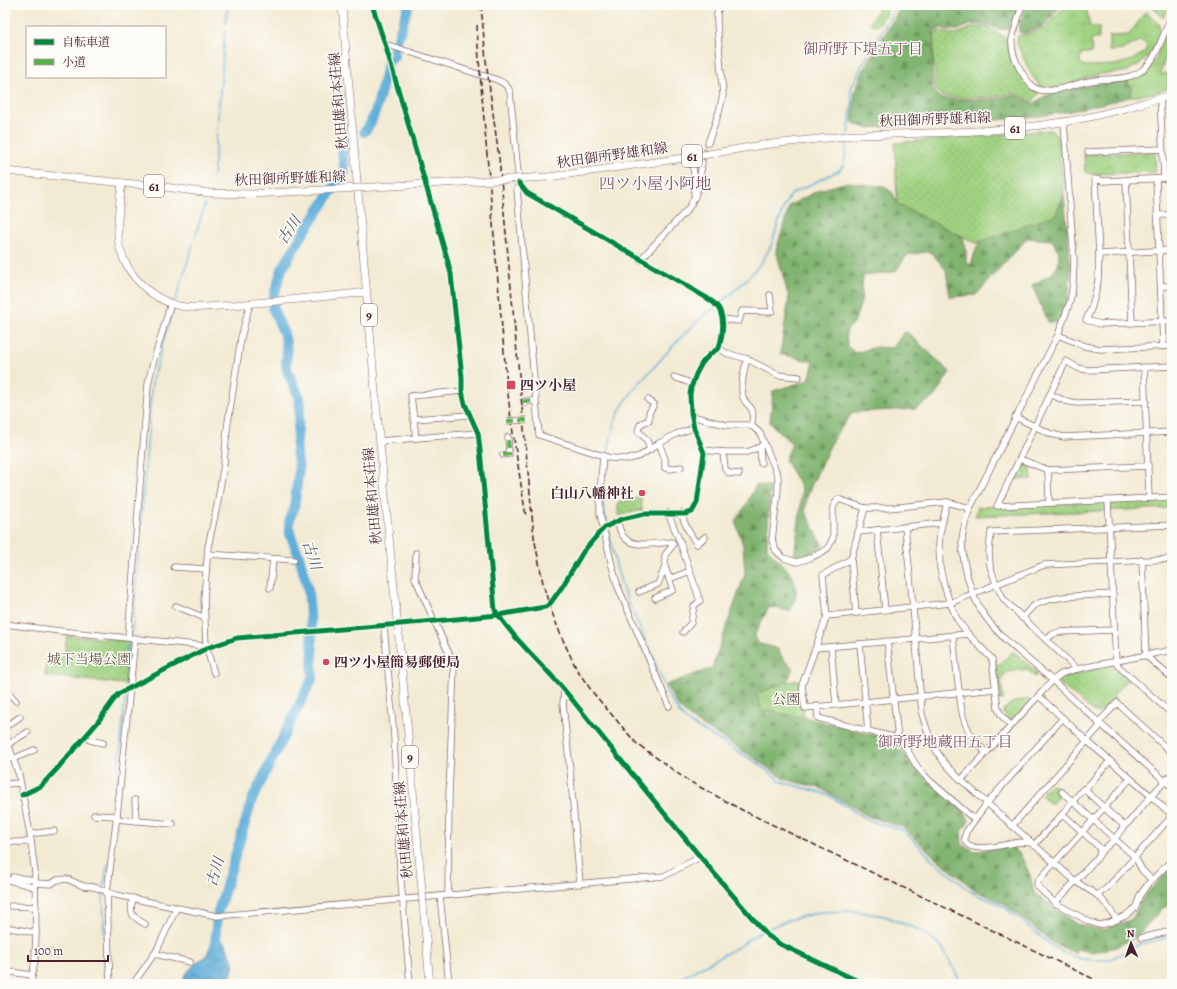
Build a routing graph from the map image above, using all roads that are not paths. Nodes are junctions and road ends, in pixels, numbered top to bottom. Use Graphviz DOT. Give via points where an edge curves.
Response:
graph roads {
  1 [pos="342,5"];
  2 [pos="372,5"];
  3 [pos="719,5"];
  4 [pos="1022,5"];
  5 [pos="1172,16"];
  6 [pos="391,46"];
  7 [pos="1172,95"];
  8 [pos="1160,98"];
  9 [pos="1064,122"];
  10 [pos="708,143"];
  11 [pos="1162,149"];
  12 [pos="1088,152"];
  13 [pos="691,157"];
  14 [pos="702,162"];
  15 [pos="5,171"];
  16 [pos="1164,178"];
  17 [pos="1172,178"];
  18 [pos="1156,179"];
  19 [pos="1126,180"];
  20 [pos="122,183"];
  21 [pos="519,183"];
  22 [pos="694,200"];
  23 [pos="1172,214"];
  24 [pos="1158,215"];
  25 [pos="1172,250"];
  26 [pos="1159,251"];
  27 [pos="1129,252"];
  28 [pos="1098,254"];
  29 [pos="640,260"];
  30 [pos="1161,286"];
  31 [pos="1172,286"];
  32 [pos="367,292"];
  33 [pos="770,295"];
  34 [pos="250,303"];
  35 [pos="173,304"];
  36 [pos="723,319"];
  37 [pos="1172,321"];
  38 [pos="1162,322"];
  39 [pos="1132,323"];
  40 [pos="1058,335"];
  41 [pos="1163,346"];
  42 [pos="1172,346"];
  43 [pos="719,348"];
  44 [pos="747,359"];
  45 [pos="1172,366"];
  46 [pos="1144,367"];
  47 [pos="674,377"];
  48 [pos="799,377"];
  49 [pos="693,384"];
  50 [pos="462,391"];
  51 [pos="1050,394"];
  52 [pos="648,400"];
  53 [pos="535,401"];
  54 [pos="1146,401"];
  55 [pos="525,403"];
  56 [pos="470,415"];
  57 [pos="692,416"];
  58 [pos="1015,417"];
  59 [pos="413,419"];
  60 [pos="527,420"];
  61 [pos="507,421"];
  62 [pos="751,426"];
  63 [pos="1035,426"];
  64 [pos="694,428"];
  65 [pos="1172,432"];
  66 [pos="478,433"];
  67 [pos="1147,433"];
  68 [pos="508,437"];
  69 [pos="416,438"];
  70 [pos="380,441"];
  71 [pos="659,443"];
  72 [pos="762,446"];
  73 [pos="650,450"];
  74 [pos="703,450"];
  75 [pos="724,452"];
  76 [pos="503,455"];
  77 [pos="606,456"];
  78 [pos="1020,458"];
  79 [pos="761,463"];
  80 [pos="1148,466"];
  81 [pos="681,467"];
  82 [pos="1048,470"];
  83 [pos="739,474"];
  84 [pos="1172,497"];
  85 [pos="1149,498"];
  86 [pos="1108,500"];
  87 [pos="947,502"];
  88 [pos="1049,503"];
  89 [pos="866,508"];
  90 [pos="970,508"];
  91 [pos="668,513"];
  92 [pos="681,513"];
  93 [pos="617,521"];
  94 [pos="942,523"];
  95 [pos="1172,525"];
  96 [pos="606,526"];
  97 [pos="905,527"];
  98 [pos="1110,528"];
  99 [pos="877,530"];
  100 [pos="858,532"];
  101 [pos="678,538"];
  102 [pos="705,538"];
  103 [pos="672,542"];
  104 [pos="416,553"];
  105 [pos="208,554"];
  106 [pos="273,559"];
  107 [pos="851,559"];
  108 [pos="1172,559"];
  109 [pos="294,560"];
  110 [pos="1142,560"];
  111 [pos="1111,561"];
  112 [pos="174,566"];
  113 [pos="665,567"];
  114 [pos="206,569"];
  115 [pos="690,571"];
  116 [pos="669,579"];
  117 [pos="996,584"];
  118 [pos="270,588"];
  119 [pos="639,592"];
  120 [pos="973,594"];
  121 [pos="1113,594"];
  122 [pos="655,598"];
  123 [pos="950,602"];
  124 [pos="176,606"];
  125 [pos="913,607"];
  126 [pos="885,610"];
  127 [pos="856,613"];
  128 [pos="498,615"];
  129 [pos="827,616"];
  130 [pos="205,618"];
  131 [pos="1022,618"];
  132 [pos="435,622"];
  133 [pos="5,624"];
  134 [pos="398,624"];
  135 [pos="384,626"];
  136 [pos="1114,630"];
  137 [pos="683,632"];
  138 [pos="968,634"];
  139 [pos="953,635"];
  140 [pos="132,638"];
  141 [pos="916,639"];
  142 [pos="1046,640"];
  143 [pos="887,642"];
  144 [pos="860,644"];
  145 [pos="206,647"];
  146 [pos="831,647"];
  147 [pos="816,648"];
  148 [pos="1172,650"];
  149 [pos="1146,656"];
  150 [pos="1116,662"];
  151 [pos="1077,669"];
  152 [pos="214,673"];
  153 [pos="1172,678"];
  154 [pos="1052,680"];
  155 [pos="995,689"];
  156 [pos="5,690"];
  157 [pos="127,690"];
  158 [pos="564,690"];
  159 [pos="959,692"];
  160 [pos="921,696"];
  161 [pos="1038,696"];
  162 [pos="894,699"];
  163 [pos="16,701"];
  164 [pos="865,702"];
  165 [pos="836,704"];
  166 [pos="669,706"];
  167 [pos="817,706"];
  168 [pos="1172,714"];
  169 [pos="20,717"];
  170 [pos="1063,718"];
  171 [pos="1100,724"];
  172 [pos="1012,726"];
  173 [pos="5,727"];
  174 [pos="868,731"];
  175 [pos="28,732"];
  176 [pos="5,734"];
  177 [pos="85,737"];
  178 [pos="898,738"];
  179 [pos="1087,741"];
  180 [pos="103,743"];
  181 [pos="8,744"];
  182 [pos="34,750"];
  183 [pos="986,753"];
  184 [pos="1172,753"];
  185 [pos="13,759"];
  186 [pos="1110,761"];
  187 [pos="1172,774"];
  188 [pos="1130,779"];
  189 [pos="961,780"];
  190 [pos="1165,781"];
  191 [pos="20,783"];
  192 [pos="5,784"];
  193 [pos="1172,787"];
  194 [pos="1086,788"];
  195 [pos="1062,792"];
  196 [pos="22,795"];
  197 [pos="1151,796"];
  198 [pos="135,800"];
  199 [pos="1072,801"];
  200 [pos="987,803"];
  201 [pos="1104,808"];
  202 [pos="94,815"];
  203 [pos="1172,816"];
  204 [pos="115,817"];
  205 [pos="1059,818"];
  206 [pos="975,820"];
  207 [pos="136,821"];
  208 [pos="1093,821"];
  209 [pos="173,824"];
  210 [pos="1125,825"];
  211 [pos="1012,826"];
  212 [pos="54,831"];
  213 [pos="1082,833"];
  214 [pos="30,834"];
  215 [pos="1114,840"];
  216 [pos="5,842"];
  217 [pos="31,842"];
  218 [pos="1032,844"];
  219 [pos="1100,853"];
  220 [pos="700,856"];
  221 [pos="1135,857"];
  222 [pos="1172,860"];
  223 [pos="1054,864"];
  224 [pos="13,877"];
  225 [pos="5,879"];
  226 [pos="1152,880"];
  227 [pos="1075,881"];
  228 [pos="35,883"];
  229 [pos="580,884"];
  230 [pos="105,891"];
  231 [pos="448,895"];
  232 [pos="1097,895"];
  233 [pos="440,896"];
  234 [pos="133,898"];
  235 [pos="402,900"];
  236 [pos="1055,903"];
  237 [pos="11,906"];
  238 [pos="36,907"];
  239 [pos="177,907"];
  240 [pos="1117,920"];
  241 [pos="145,924"];
  242 [pos="11,928"];
  243 [pos="1172,931"];
  244 [pos="36,933"];
  245 [pos="1141,938"];
  246 [pos="35,950"];
  247 [pos="57,954"];
  248 [pos="155,954"];
  249 [pos="190,962"];
  250 [pos="10,972"];
  251 [pos="32,975"];
  252 [pos="31,984"];
  253 [pos="110,984"];
  254 [pos="132,984"];
  255 [pos="410,984"];
  256 [pos="430,984"];
  257 [pos="449,984"];
  258 [pos="864,984"];
  1 -- 32 [label="main road, 秋田雄和本荘線 / 9"];
  2 -- 6 [label="street"];
  3 -- 10 [label="street" via="717,23 723,95"];
  4 -- 5 [label="street" via="1011,45 1014,58 1032,86 1045,91 1139,73 1149,65 1155,55"];
  6 -- 21 [label="street" via="496,78 506,86 510,92"];
  6 -- 50 [label="street" via="388,56 451,274"];
  7 -- 8 [label="main road, 秋田御所野雄和線 / 61"];
  8 -- 9 [label="main road, 秋田御所野雄和線 / 61"];
  8 -- 11 [label="street"];
  9 -- 13 [label="main road, 秋田御所野雄和線 / 61" via="978,132 855,135 762,145"];
  9 -- 40 [label="street" via="1074,270 1070,302"];
  11 -- 12 [label="street"];
  11 -- 16 [label="street"];
  13 -- 20 [label="main road, 秋田御所野雄和線 / 61, bridge" via="548,177 252,194"];
  13 -- 22 [label="street" via="695,180"];
  14 -- 22 [label="street"];
  15 -- 20 [label="main road, 秋田御所野雄和線 / 61"];
  16 -- 17 [label="street"];
  16 -- 18 [label="street"];
  18 -- 19 [label="street"];
  18 -- 24 [label="street"];
  19 -- 27 [label="street"];
  19 -- 28 [label="street" via="1095,179"];
  20 -- 35 [label="main road" via="118,215 121,252 136,280 159,298"];
  21 -- 29 [label="street" via="527,193"];
  21 -- 53 [label="street" via="517,189"];
  22 -- 29 [label="street"];
  23 -- 24 [label="street"];
  24 -- 26 [label="street"];
  25 -- 26 [label="street"];
  26 -- 27 [label="street"];
  26 -- 30 [label="street"];
  27 -- 28 [label="street"];
  27 -- 39 [label="street"];
  28 -- 39 [label="street" via="1097,287 1086,320 1100,324"];
  29 -- 36 [label="street" via="717,306"];
  30 -- 31 [label="street"];
  30 -- 38 [label="street"];
  32 -- 34 [label="main road"];
  32 -- 70 [label="main road, 秋田雄和本荘線 / 9"];
  33 -- 36 [label="street" via="772,311 742,311 739,320"];
  34 -- 35 [label="main road" via="199,307"];
  34 -- 105 [label="street" via="241,338 224,464"];
  35 -- 140 [label="street" via="148,384"];
  36 -- 43 [label="street"];
  37 -- 38 [label="street"];
  38 -- 39 [label="street"];
  38 -- 41 [label="street"];
  40 -- 41 [label="street" via="1100,349"];
  40 -- 58 [label="street"];
  41 -- 42 [label="street"];
  43 -- 44 [label="street" via="726,353"];
  43 -- 49 [label="street" via="702,363"];
  44 -- 48 [label="street" via="778,375"];
  44 -- 62 [label="street" via="742,396 752,410"];
  45 -- 46 [label="street"];
  46 -- 51 [label="street" via="1088,370 1066,361"];
  46 -- 54 [label="street"];
  47 -- 49 [label="street"];
  49 -- 57 [label="street" via="690,395"];
  50 -- 56 [label="street"];
  50 -- 59 [label="street" via="412,396"];
  51 -- 54 [label="street" via="1077,404"];
  51 -- 63 [label="street"];
  52 -- 73 [label="street" via="654,404 649,413 649,421 643,422 638,431 647,440"];
  53 -- 55 [label="street"];
  53 -- 77 [label="street" via="539,435"];
  54 -- 67 [label="street"];
  56 -- 59 [label="street"];
  56 -- 66 [label="street"];
  57 -- 62 [label="street" via="726,425"];
  57 -- 64 [label="street"];
  58 -- 63 [label="street"];
  58 -- 90 [label="street"];
  59 -- 69 [label="street"];
  60 -- 61 [label="street, bridge"];
  62 -- 72 [label="street" via="760,433"];
  63 -- 67 [label="street" via="1064,437"];
  63 -- 78 [label="street"];
  64 -- 71 [label="street"];
  64 -- 74 [label="street"];
  65 -- 67 [label="street"];
  66 -- 69 [label="street"];
  66 -- 128 [label="street" via="495,610"];
  67 -- 80 [label="street"];
  68 -- 76 [label="street" via="510,454"];
  69 -- 70 [label="street"];
  70 -- 134 [label="main road, 秋田雄和本荘線 / 9"];
  71 -- 73 [label="street"];
  71 -- 81 [label="street" via="665,459 665,468 670,470"];
  72 -- 75 [label="street" via="747,452"];
  72 -- 79 [label="street"];
  72 -- 89 [label="street" via="778,476 772,540 776,551 784,558 797,562 828,548 833,538 833,507 838,499"];
  73 -- 77 [label="street" via="640,456 629,458"];
  74 -- 75 [label="street"];
  74 -- 92 [label="street" via="697,504 692,512"];
  75 -- 83 [label="street" via="725,469 729,474"];
  77 -- 96 [label="street" via="600,496 600,514"];
  78 -- 82 [label="street"];
  78 -- 88 [label="street" via="997,506"];
  80 -- 82 [label="street"];
  80 -- 85 [label="street"];
  82 -- 88 [label="street"];
  84 -- 85 [label="street"];
  85 -- 86 [label="street"];
  86 -- 88 [label="street"];
  86 -- 98 [label="street"];
  87 -- 89 [label="street"];
  87 -- 90 [label="street"];
  87 -- 94 [label="street"];
  89 -- 100 [label="street"];
  90 -- 120 [label="street" via="962,542 965,567"];
  91 -- 92 [label="street"];
  91 -- 93 [label="street" via="644,514"];
  91 -- 101 [label="street"];
  92 -- 102 [label="street" via="697,544"];
  93 -- 96 [label="street"];
  93 -- 103 [label="street" via="629,542"];
  94 -- 97 [label="street"];
  94 -- 123 [label="street" via="939,545 940,568"];
  95 -- 98 [label="street"];
  96 -- 128 [label="street" via="583,552 549,605"];
  96 -- 166 [label="street" via="618,587"];
  97 -- 99 [label="street"];
  97 -- 125 [label="street"];
  98 -- 111 [label="street"];
  98 -- 117 [label="street" via="991,532 990,566"];
  99 -- 100 [label="street"];
  99 -- 126 [label="street"];
  100 -- 107 [label="street"];
  101 -- 103 [label="street"];
  101 -- 115 [label="street"];
  103 -- 113 [label="street" via="665,555"];
  104 -- 132 [label="street" via="415,578"];
  105 -- 106 [label="street"];
  105 -- 114 [label="street"];
  106 -- 109 [label="street"];
  106 -- 118 [label="street"];
  107 -- 127 [label="street"];
  107 -- 129 [label="street" via="823,575"];
  108 -- 110 [label="street"];
  110 -- 111 [label="street"];
  110 -- 149 [label="street"];
  111 -- 117 [label="street" via="1044,565"];
  111 -- 121 [label="street"];
  112 -- 114 [label="street"];
  113 -- 116 [label="street"];
  113 -- 119 [label="street" via="658,584"];
  114 -- 130 [label="street"];
  115 -- 116 [label="street"];
  115 -- 137 [label="street" via="700,601 694,606 691,623"];
  116 -- 122 [label="street" via="673,590"];
  117 -- 120 [label="street"];
  117 -- 131 [label="street" via="1004,600"];
  120 -- 123 [label="street"];
  120 -- 154 [label="street" via="993,627"];
  121 -- 131 [label="street" via="1047,600 1034,605"];
  121 -- 136 [label="street"];
  123 -- 125 [label="street"];
  123 -- 138 [label="street" via="957,619"];
  124 -- 130 [label="street"];
  125 -- 126 [label="street"];
  125 -- 141 [label="street"];
  126 -- 127 [label="street"];
  127 -- 129 [label="street"];
  128 -- 132 [label="street"];
  128 -- 158 [label="street"];
  129 -- 147 [label="street"];
  130 -- 145 [label="street"];
  131 -- 142 [label="street"];
  132 -- 134 [label="street"];
  132 -- 231 [label="street" via="454,665"];
  133 -- 140 [label="street"];
  134 -- 135 [label="street"];
  134 -- 256 [label="main road, 秋田雄和本荘線 / 9, bridge"];
  135 -- 145 [label="street" via="237,638"];
  135 -- 235 [label="street" via="394,737"];
  136 -- 142 [label="street" via="1060,632"];
  136 -- 150 [label="street"];
  138 -- 139 [label="street"];
  138 -- 155 [label="street" via="992,659"];
  139 -- 141 [label="street"];
  139 -- 159 [label="street"];
  140 -- 145 [label="street"];
  140 -- 157 [label="street"];
  141 -- 143 [label="street"];
  141 -- 160 [label="street"];
  142 -- 151 [label="street"];
  143 -- 144 [label="street"];
  143 -- 162 [label="street"];
  144 -- 146 [label="street"];
  144 -- 164 [label="street"];
  145 -- 152 [label="street"];
  145 -- 157 [label="street"];
  146 -- 147 [label="street"];
  146 -- 165 [label="street"];
  147 -- 167 [label="street" via="802,684 805,708"];
  148 -- 149 [label="street"];
  149 -- 150 [label="street"];
  149 -- 153 [label="street"];
  150 -- 151 [label="street"];
  150 -- 168 [label="street"];
  151 -- 154 [label="street"];
  154 -- 161 [label="street"];
  154 -- 171 [label="street"];
  155 -- 159 [label="street"];
  155 -- 172 [label="street" via="998,709"];
  156 -- 163 [label="street"];
  157 -- 177 [label="street" via="118,694"];
  157 -- 204 [label="street"];
  158 -- 220 [label="street"];
  158 -- 229 [label="street" via="562,704 572,780"];
  159 -- 160 [label="street"];
  159 -- 183 [label="street" via="965,724"];
  160 -- 162 [label="street"];
  160 -- 189 [label="street" via="924,720 933,746 944,763"];
  161 -- 170 [label="street"];
  161 -- 172 [label="street"];
  162 -- 164 [label="street"];
  162 -- 178 [label="street"];
  164 -- 165 [label="street"];
  164 -- 174 [label="street"];
  165 -- 167 [label="street"];
  167 -- 174 [label="street" via="818,718"];
  169 -- 173 [label="street"];
  170 -- 179 [label="street"];
  170 -- 200 [label="street"];
  171 -- 179 [label="street"];
  171 -- 184 [label="street" via="1116,703"];
  171 -- 190 [label="street"];
  172 -- 183 [label="street"];
  174 -- 178 [label="street"];
  175 -- 181 [label="street"];
  176 -- 181 [label="street"];
  177 -- 180 [label="street"];
  177 -- 196 [label="street" via="40,786"];
  178 -- 206 [label="street" via="929,780"];
  179 -- 186 [label="street"];
  179 -- 211 [label="street"];
  181 -- 185 [label="street"];
  182 -- 185 [label="street"];
  183 -- 189 [label="street"];
  185 -- 191 [label="street"];
  186 -- 188 [label="street"];
  186 -- 194 [label="street"];
  187 -- 190 [label="street"];
  188 -- 197 [label="street"];
  188 -- 201 [label="street"];
  189 -- 200 [label="street"];
  190 -- 193 [label="street"];
  190 -- 197 [label="street"];
  191 -- 192 [label="street"];
  191 -- 196 [label="street"];
  194 -- 199 [label="street"];
  194 -- 201 [label="street" via="1086,792"];
  195 -- 199 [label="street"];
  196 -- 214 [label="street"];
  197 -- 203 [label="street"];
  197 -- 210 [label="street"];
  198 -- 207 [label="street"];
  199 -- 205 [label="street"];
  199 -- 208 [label="street"];
  200 -- 206 [label="street"];
  200 -- 211 [label="street"];
  201 -- 208 [label="street"];
  201 -- 210 [label="street"];
  202 -- 204 [label="street"];
  203 -- 221 [label="street"];
  204 -- 207 [label="street"];
  204 -- 230 [label="street"];
  205 -- 213 [label="street" via="1066,817"];
  205 -- 218 [label="street"];
  206 -- 218 [label="street" via="964,838 970,846 994,847 1024,842"];
  207 -- 209 [label="street"];
  208 -- 213 [label="street"];
  208 -- 215 [label="street"];
  210 -- 215 [label="street"];
  211 -- 218 [label="street"];
  212 -- 214 [label="street"];
  213 -- 219 [label="street" via="1100,848"];
  213 -- 223 [label="street"];
  214 -- 217 [label="street"];
  215 -- 219 [label="street"];
  215 -- 221 [label="street"];
  216 -- 217 [label="street"];
  217 -- 228 [label="street"];
  218 -- 223 [label="street"];
  219 -- 227 [label="street"];
  220 -- 229 [label="street" via="664,876"];
  220 -- 258 [label="street" via="767,935 780,944"];
  221 -- 226 [label="street" via="1142,870"];
  221 -- 232 [label="street"];
  222 -- 226 [label="street"];
  223 -- 227 [label="street"];
  223 -- 236 [label="street" via="1037,884"];
  224 -- 228 [label="street"];
  225 -- 228 [label="street"];
  226 -- 240 [label="street" via="1140,895 1136,907"];
  227 -- 232 [label="street"];
  227 -- 236 [label="street"];
  228 -- 230 [label="street" via="50,884 67,879"];
  228 -- 238 [label="street"];
  229 -- 231 [label="street"];
  230 -- 234 [label="street"];
  230 -- 253 [label="street"];
  231 -- 233 [label="street"];
  232 -- 240 [label="street"];
  233 -- 235 [label="street"];
  233 -- 257 [label="street"];
  234 -- 239 [label="street"];
  234 -- 241 [label="street" via="131,913"];
  235 -- 239 [label="street" via="216,916"];
  235 -- 255 [label="street"];
  236 -- 240 [label="street" via="1099,925"];
  237 -- 238 [label="street"];
  238 -- 244 [label="street"];
  239 -- 248 [label="street"];
  242 -- 244 [label="street"];
  243 -- 245 [label="street"];
  244 -- 246 [label="street"];
  246 -- 247 [label="street"];
  246 -- 251 [label="street"];
  248 -- 249 [label="street"];
  248 -- 254 [label="street"];
  250 -- 251 [label="street"];
  251 -- 252 [label="street"];
}
